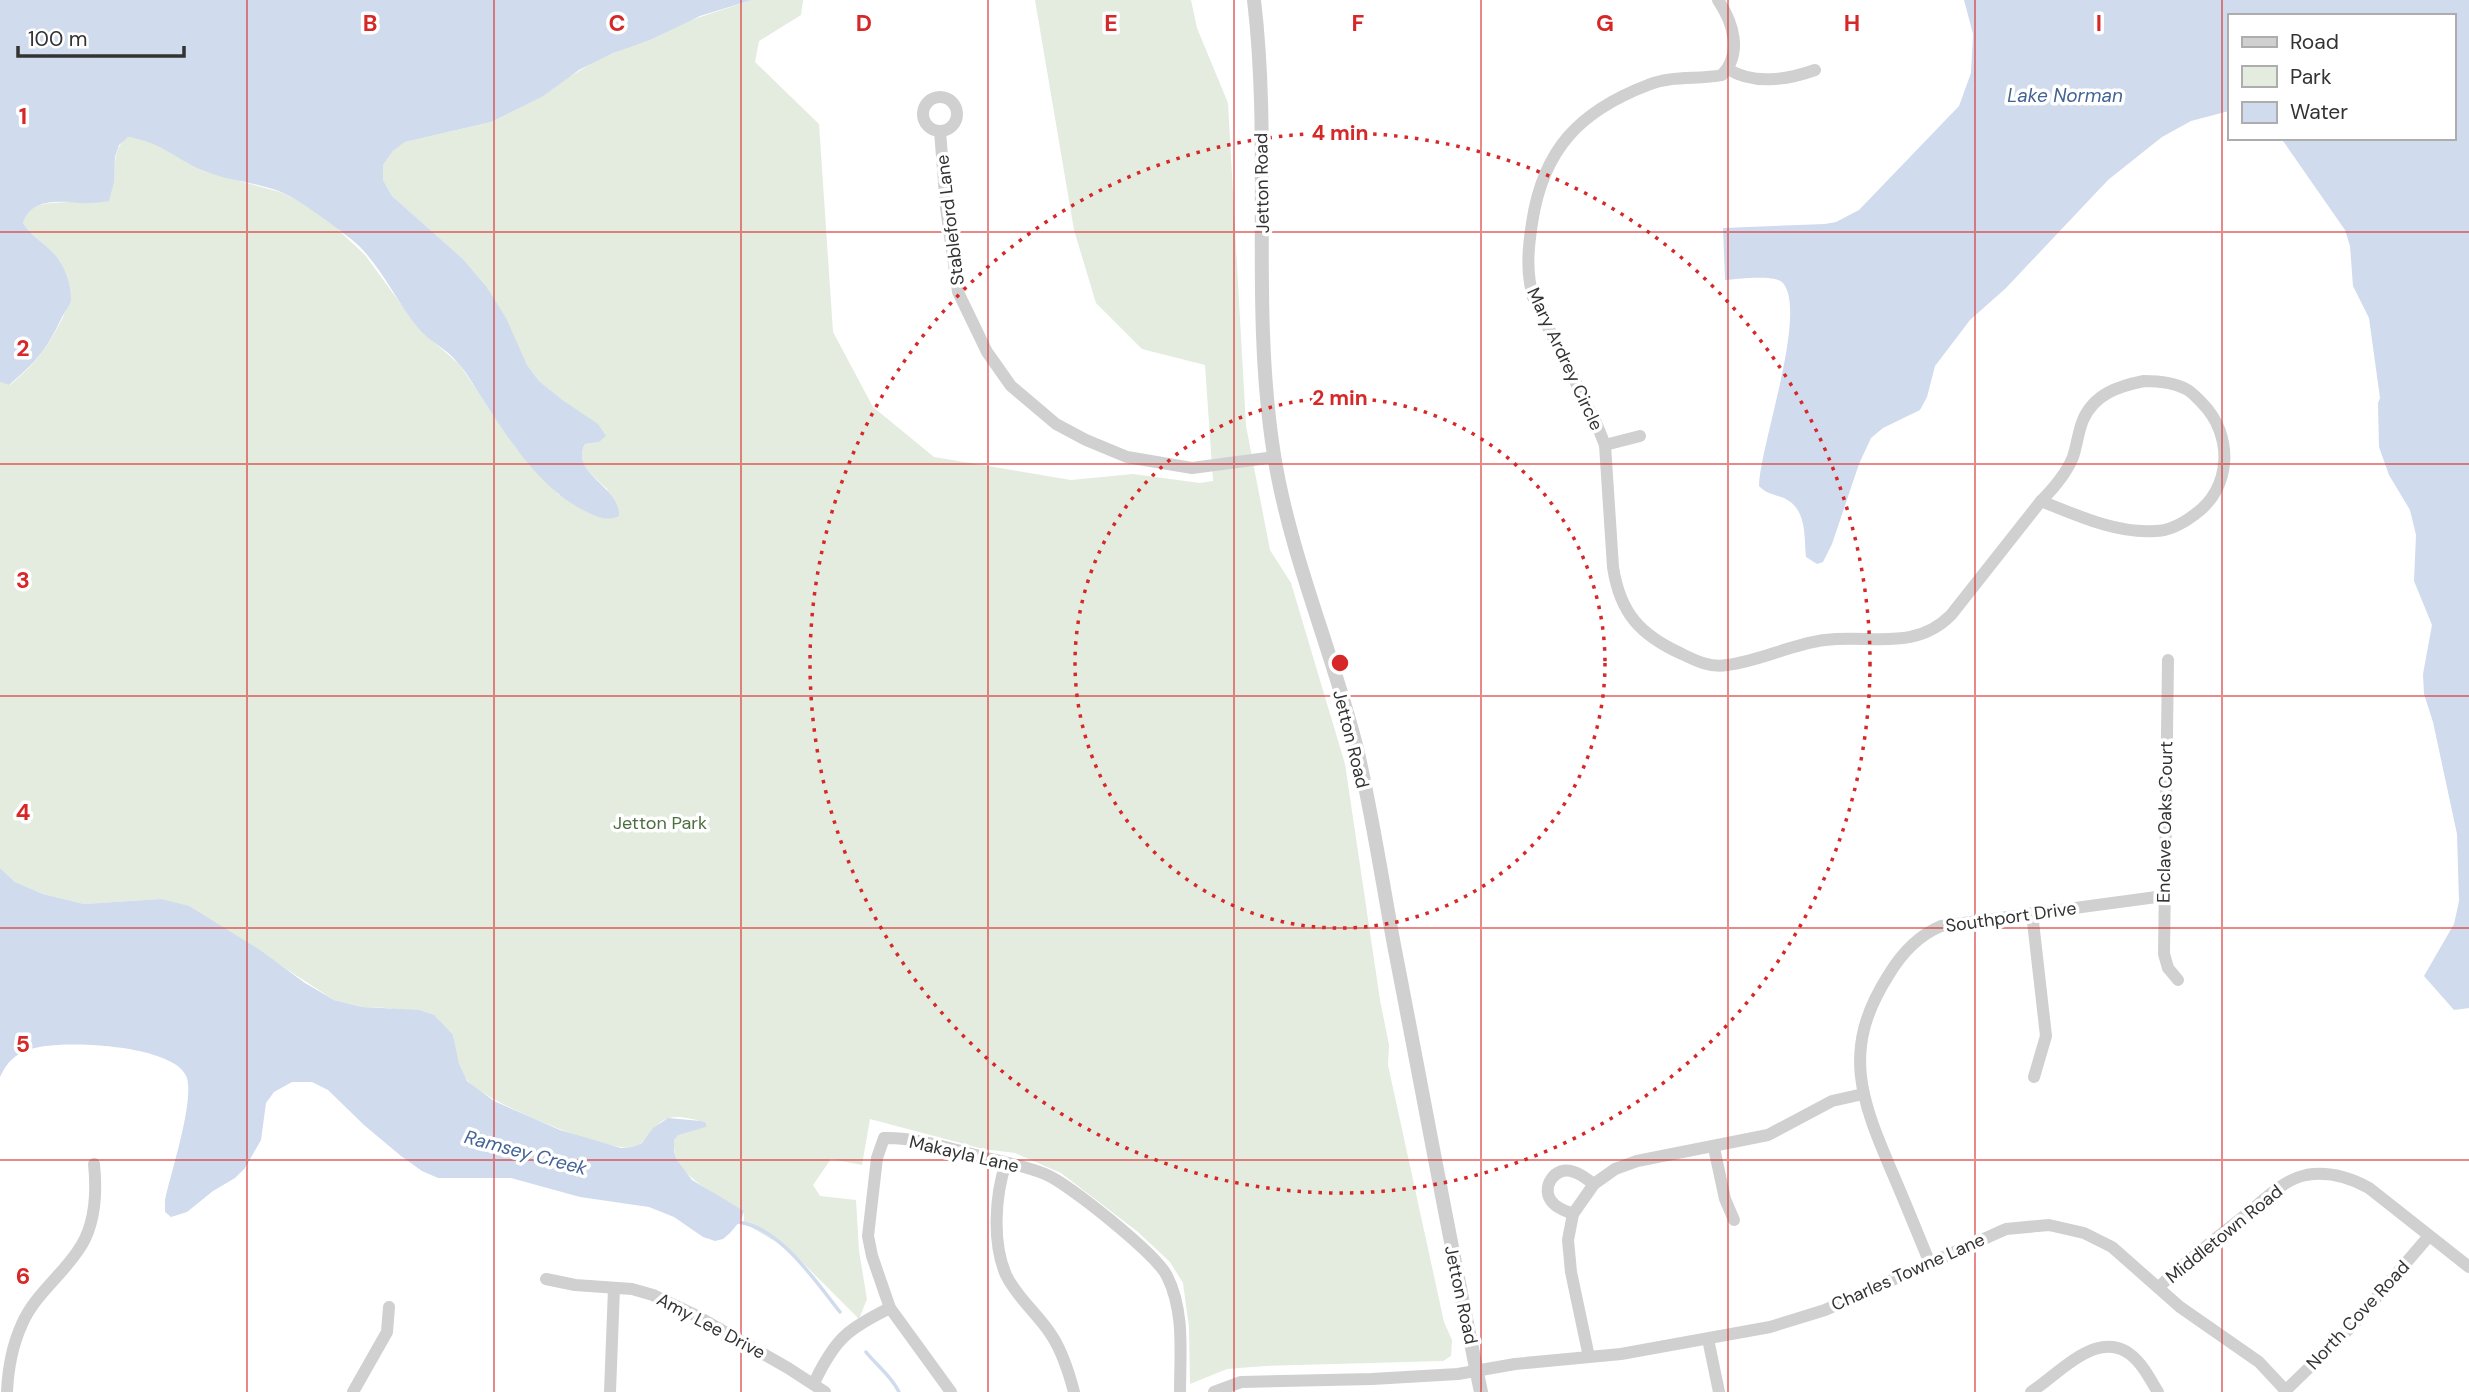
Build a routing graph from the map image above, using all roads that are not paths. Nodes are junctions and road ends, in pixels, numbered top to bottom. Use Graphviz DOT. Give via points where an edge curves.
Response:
graph roads {
  1 [pos="1254,0"];
  2 [pos="1718,0"];
  3 [pos="1728,69"];
  4 [pos="1815,70"];
  5 [pos="940,131"];
  6 [pos="1640,436"];
  7 [pos="1605,445"];
  8 [pos="1275,457"];
  9 [pos="2041,501"];
  10 [pos="2168,660"];
  11 [pos="2164,896"];
  12 [pos="2032,913"];
  13 [pos="2178,980"];
  14 [pos="2034,1077"];
  15 [pos="1863,1094"];
  16 [pos="1714,1147"];
  17 [pos="1006,1163"];
  18 [pos="94,1164"];
  19 [pos="1594,1184"];
  20 [pos="1573,1214"];
  21 [pos="1734,1220"];
  22 [pos="2429,1236"];
  23 [pos="1929,1261"];
  24 [pos="2469,1267"];
  25 [pos="546,1279"];
  26 [pos="2159,1287"];
  27 [pos="614,1288"];
  28 [pos="389,1307"];
  29 [pos="890,1308"];
  30 [pos="1708,1339"];
  31 [pos="1589,1357"];
  32 [pos="1476,1369"];
  33 [pos="814,1383"];
  34 [pos="2286,1391"];
  35 [pos="6,1392"];
  36 [pos="353,1392"];
  37 [pos="610,1392"];
  38 [pos="825,1392"];
  39 [pos="951,1392"];
  40 [pos="1074,1392"];
  41 [pos="1180,1392"];
  42 [pos="1214,1392"];
  43 [pos="1481,1392"];
  44 [pos="1719,1392"];
  45 [pos="2031,1392"];
  46 [pos="2158,1392"];
  1 -- 8 [label="street, Jetton Road" via="1260,66 1264,350"];
  2 -- 3 [label="street" via="1732,33 1733,58"];
  3 -- 4 [label="street" via="1767,80"];
  3 -- 7 [label="street, Mary Ardrey Circle" via="1722,75 1649,84 1602,107 1566,137 1539,185 1528,248 1528,280"];
  5 -- 8 [label="street, Stableford Lane" via="958,292 987,352 1011,386 1056,424 1135,459 1192,468"];
  6 -- 7 [label="street"];
  7 -- 9 [label="street, Mary Ardrey Circle" via="1613,567 1625,608 1655,640 1711,665 1739,663 1810,642 1905,639 1933,630 1965,598"];
  8 -- 32 [label="street, Jetton Road" via="1293,536 1357,749"];
  9 -- 9 [label="street, Mary Ardrey Circle" via="2122,528 2158,531 2173,527 2199,512 2218,488 2225,457 2216,419 2187,389 2174,385 2144,381 2113,389 2088,410 2069,465"];
  10 -- 11 [label="street, Enclave Oaks Court"];
  11 -- 12 [label="street, Southport Drive"];
  11 -- 13 [label="street, Enclave Oaks Court" via="2164,954"];
  12 -- 14 [label="street" via="2046,1036"];
  12 -- 15 [label="street, Southport Drive" via="1941,926 1907,949 1867,1017 1860,1052"];
  15 -- 16 [label="street" via="1832,1101 1768,1135"];
  15 -- 23 [label="street, Southport Drive"];
  16 -- 19 [label="street" via="1637,1161"];
  16 -- 21 [label="street"];
  17 -- 29 [label="street, Makayla Lane" via="884,1138 877,1158 869,1236"];
  17 -- 40 [label="street" via="998,1185 996,1213 1006,1275 1051,1335"];
  17 -- 41 [label="street, Makayla Lane" via="1047,1175 1070,1189 1150,1254 1166,1275 1181,1325"];
  18 -- 35 [label="street" via="96,1197 86,1237 22,1324 9,1363"];
  19 -- 20 [label="street"];
  19 -- 20 [label="street" via="1574,1171 1553,1177 1549,1198 1554,1206"];
  20 -- 31 [label="street" via="1568,1251"];
  22 -- 24 [label="street, Middletown Road"];
  22 -- 26 [label="street, Middletown Road" via="2369,1188 2328,1174 2309,1175 2276,1191"];
  22 -- 34 [label="street, North Cove Road" via="2351,1328"];
  23 -- 26 [label="street, Charles Towne Lane" via="2006,1229 2049,1225 2084,1233 2112,1247"];
  23 -- 30 [label="street, Charles Towne Lane" via="1825,1310"];
  25 -- 27 [label="street, Amy Lee Drive"];
  26 -- 34 [label="street, Charles Towne Lane" via="2259,1362"];
  27 -- 33 [label="street, Amy Lee Drive" via="643,1292 676,1305"];
  27 -- 37 [label="street"];
  28 -- 36 [label="street" via="387,1332"];
  29 -- 33 [label="street" via="845,1333"];
  29 -- 39 [label="street, Makayla Lane"];
  30 -- 31 [label="street, Charles Towne Lane"];
  30 -- 44 [label="street"];
  31 -- 32 [label="street, Charles Towne Lane"];
  32 -- 42 [label="street, Charles Towne Lane" via="1372,1379 1241,1382"];
  32 -- 43 [label="street, Jetton Road"];
  33 -- 38 [label="street, Amy Lee Drive"];
  45 -- 46 [label="street" via="2084,1354 2107,1345 2131,1355"];
}
